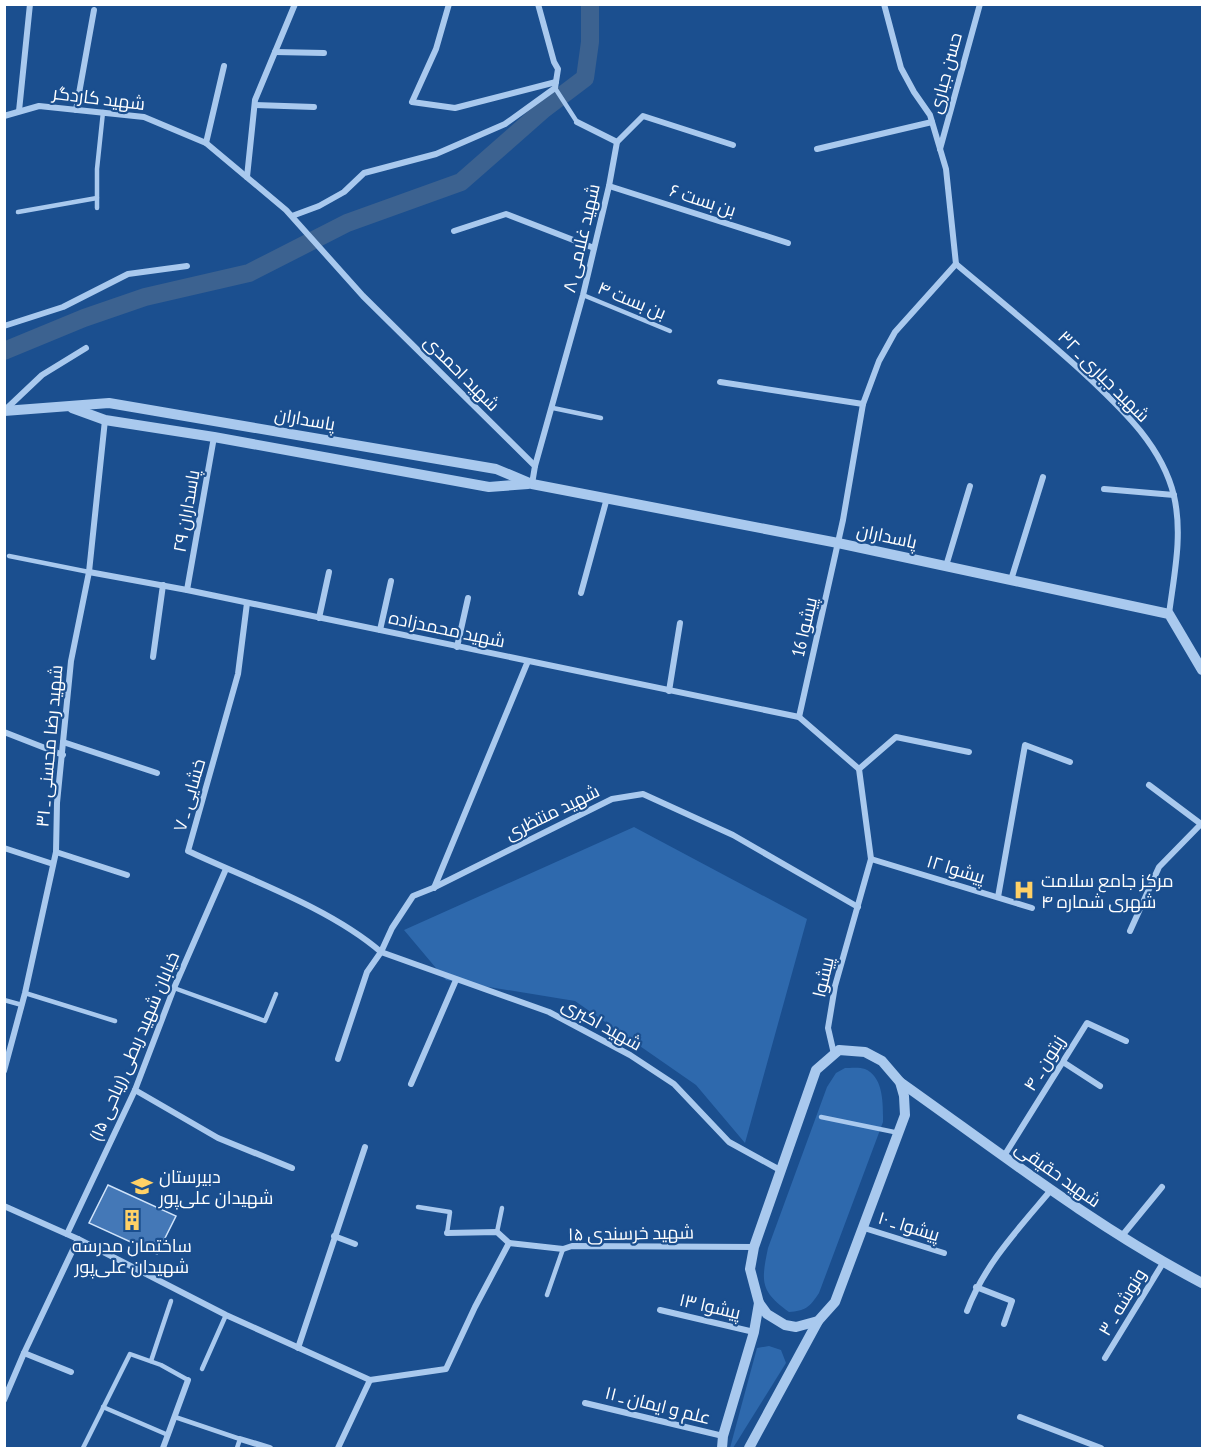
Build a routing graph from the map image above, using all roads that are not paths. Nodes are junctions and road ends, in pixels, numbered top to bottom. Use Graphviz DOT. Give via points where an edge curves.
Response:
graph roads {
  1 [pos="30,4"];
  2 [pos="295,4"];
  3 [pos="449,4"];
  4 [pos="538,4"];
  5 [pos="884,4"];
  6 [pos="980,4"];
  7 [pos="94,10"];
  8 [pos="275,52"];
  9 [pos="324,53"];
  10 [pos="224,66"];
  11 [pos="556,85"];
  12 [pos="255,105"];
  13 [pos="314,106"];
  14 [pos="76,110"];
  15 [pos="19,111"];
  16 [pos="103,112"];
  17 [pos="4,116"];
  18 [pos="577,122"];
  19 [pos="932,122"];
  20 [pos="617,142"];
  21 [pos="206,143"];
  22 [pos="734,145"];
  23 [pos="817,149"];
  24 [pos="940,150"];
  25 [pos="247,177"];
  26 [pos="609,186"];
  27 [pos="97,198"];
  28 [pos="97,208"];
  29 [pos="18,212"];
  30 [pos="292,216"];
  31 [pos="300,225"];
  32 [pos="454,231"];
  33 [pos="788,243"];
  34 [pos="594,248"];
  35 [pos="956,264"];
  36 [pos="187,266"];
  37 [pos="583,295"];
  38 [pos="4,326"];
  39 [pos="670,331"];
  40 [pos="86,348"];
  41 [pos="720,382"];
  42 [pos="863,404"];
  43 [pos="69,407"];
  44 [pos="553,408"];
  45 [pos="4,411"];
  46 [pos="601,418"];
  47 [pos="105,420"];
  48 [pos="214,437"];
  49 [pos="535,466"];
  50 [pos="1043,477"];
  51 [pos="532,484"];
  52 [pos="970,486"];
  53 [pos="1104,489"];
  54 [pos="1174,495"];
  55 [pos="607,498"];
  56 [pos="838,543"];
  57 [pos="9,556"];
  58 [pos="946,566"];
  59 [pos="89,572"];
  60 [pos="330,572"];
  61 [pos="1011,580"];
  62 [pos="391,581"];
  63 [pos="163,585"];
  64 [pos="187,590"];
  65 [pos="581,593"];
  66 [pos="468,598"];
  67 [pos="247,603"];
  68 [pos="1170,614"];
  69 [pos="319,618"];
  70 [pos="680,623"];
  71 [pos="380,630"];
  72 [pos="457,646"];
  73 [pos="153,657"];
  74 [pos="528,661"];
  75 [pos="1203,670"];
  76 [pos="669,691"];
  77 [pos="799,717"];
  78 [pos="4,732"];
  79 [pos="63,742"];
  80 [pos="969,752"];
  81 [pos="63,755"];
  82 [pos="1070,762"];
  83 [pos="860,769"];
  84 [pos="157,773"];
  85 [pos="1149,785"];
  86 [pos="1202,824"];
  87 [pos="4,848"];
  88 [pos="56,852"];
  89 [pos="871,859"];
  90 [pos="53,864"];
  91 [pos="226,869"];
  92 [pos="127,875"];
  93 [pos="434,888"];
  94 [pos="998,897"];
  95 [pos="858,907"];
  96 [pos="1032,908"];
  97 [pos="1130,931"];
  98 [pos="381,952"];
  99 [pos="456,980"];
  100 [pos="174,988"];
  101 [pos="25,993"];
  102 [pos="276,994"];
  103 [pos="4,1000"];
  104 [pos="22,1005"];
  105 [pos="115,1022"];
  106 [pos="1126,1041"];
  107 [pos="834,1054"];
  108 [pos="338,1059"];
  109 [pos="1063,1062"];
  110 [pos="4,1071"];
  111 [pos="900,1082"];
  112 [pos="411,1084"];
  113 [pos="1100,1086"];
  114 [pos="135,1090"];
  115 [pos="821,1116"];
  116 [pos="899,1133"];
  117 [pos="365,1147"];
  118 [pos="1004,1156"];
  119 [pos="292,1168"];
  120 [pos="780,1170"];
  121 [pos="1161,1187"];
  122 [pos="1051,1190"];
  123 [pos="4,1206"];
  124 [pos="418,1207"];
  125 [pos="502,1208"];
  126 [pos="864,1228"];
  127 [pos="497,1232"];
  128 [pos="447,1233"];
  129 [pos="67,1234"];
  130 [pos="334,1236"];
  131 [pos="1121,1237"];
  132 [pos="78,1239"];
  133 [pos="509,1243"];
  134 [pos="355,1244"];
  135 [pos="754,1247"];
  136 [pos="563,1249"];
  137 [pos="944,1253"];
  138 [pos="1163,1263"];
  139 [pos="1203,1283"];
  140 [pos="976,1287"];
  141 [pos="547,1295"];
  142 [pos="171,1301"];
  143 [pos="759,1303"];
  144 [pos="660,1310"];
  145 [pos="967,1311"];
  146 [pos="226,1315"];
  147 [pos="818,1321"];
  148 [pos="1004,1324"];
  149 [pos="754,1332"];
  150 [pos="298,1348"];
  151 [pos="24,1353"];
  152 [pos="1106,1358"];
  153 [pos="151,1361"];
  154 [pos="202,1369"];
  155 [pos="71,1372"];
  156 [pos="188,1380"];
  157 [pos="370,1380"];
  158 [pos="4,1400"];
  159 [pos="585,1403"];
  160 [pos="104,1407"];
  161 [pos="175,1416"];
  162 [pos="1020,1417"];
  163 [pos="168,1435"];
  164 [pos="723,1436"];
  165 [pos="240,1438"];
  166 [pos="339,1447"];
  167 [pos="83,1449"];
  168 [pos="163,1449"];
  169 [pos="237,1449"];
  170 [pos="270,1449"];
  171 [pos="347,1449"];
  172 [pos="722,1449"];
  173 [pos="749,1449"];
  174 [pos="1101,1449"];
  1 -- 15 [label="street"];
  2 -- 8 [label="street"];
  3 -- 11 [label="street" via="436,49 412,102 456,108"];
  4 -- 11 [label="street" via="558,69"];
  5 -- 19 [label="street" via="901,68"];
  6 -- 24 [label="street, حسن جباری"];
  7 -- 14 [label="street"];
  8 -- 9 [label="street"];
  8 -- 12 [label="street"];
  10 -- 21 [label="street"];
  11 -- 18 [label="lane"];
  11 -- 30 [label="street" via="505,124 436,154 364,172 344,192"];
  12 -- 13 [label="street"];
  12 -- 25 [label="street"];
  14 -- 15 [label="street, شهید کاردگر" via="39,106"];
  14 -- 16 [label="street, شهید کاردگر"];
  15 -- 17 [label="street, شهید کاردگر"];
  16 -- 21 [label="street, شهید کاردگر" via="144,117"];
  16 -- 27 [label="lane"];
  18 -- 20 [label="street"];
  19 -- 23 [label="street"];
  19 -- 24 [label="street"];
  20 -- 22 [label="street" via="643,116"];
  20 -- 26 [label="street, ۸ شهید غلامی"];
  21 -- 25 [label="street, شهید کاردگر"];
  24 -- 35 [label="street" via="946,169"];
  25 -- 30 [label="street, شهید کاردگر"];
  26 -- 33 [label="street, بن بست ۶"];
  26 -- 34 [label="street, ۸ شهید غلامی"];
  27 -- 28 [label="lane"];
  27 -- 29 [label="lane"];
  30 -- 31 [label="street, شهید کاردگر"];
  31 -- 49 [label="street, شهید احمدی" via="356,287"];
  32 -- 34 [label="street" via="506,213"];
  34 -- 37 [label="street, ۸ شهید غلامی"];
  35 -- 42 [label="street, پیشوا 16" via="895,332"];
  35 -- 54 [label="street, شهید جباری ـ ۳۲" via="1058,348 1125,412 1160,461"];
  36 -- 38 [label="street" via="128,274 63,307"];
  37 -- 39 [label="lane, بن بست ۴"];
  37 -- 44 [label="street, ۸ شهید غلامی"];
  40 -- 45 [label="street" via="42,375"];
  41 -- 42 [label="street"];
  42 -- 56 [label="street, پیشوا 16"];
  43 -- 45 [label="street, پاسداران"];
  43 -- 47 [label="street, پاسداران"];
  43 -- 51 [label="street, پاسداران" via="109,403 496,469"];
  44 -- 46 [label="lane"];
  44 -- 49 [label="street, ۸ شهید غلامی"];
  47 -- 48 [label="street, پاسداران"];
  47 -- 59 [label="street, شهید رضا محسنی ـ ۳۱"];
  48 -- 51 [label="street, پاسداران" via="489,488"];
  48 -- 64 [label="street, پاسداران ۲۹"];
  49 -- 51 [label="street"];
  50 -- 61 [label="street"];
  51 -- 55 [label="street, پاسداران"];
  52 -- 58 [label="street"];
  53 -- 54 [label="street"];
  54 -- 68 [label="street, شهید جباری ـ ۳۲" via="1178,548"];
  55 -- 56 [label="street, پاسداران"];
  55 -- 65 [label="street"];
  56 -- 58 [label="street, پاسداران"];
  56 -- 77 [label="street, پیشوا 16"];
  57 -- 59 [label="lane"];
  58 -- 61 [label="street, پاسداران"];
  59 -- 63 [label="street, شهید محمدزاده"];
  59 -- 79 [label="street, شهید رضا محسنی ـ ۳۱" via="71,661"];
  60 -- 69 [label="street"];
  61 -- 68 [label="street, پاسداران"];
  62 -- 71 [label="street"];
  63 -- 64 [label="street, شهید محمدزاده"];
  63 -- 73 [label="street"];
  64 -- 67 [label="street, شهید محمدزاده"];
  66 -- 72 [label="street"];
  67 -- 69 [label="street, شهید محمدزاده"];
  67 -- 91 [label="street, خشایی ـ ۷" via="238,674 188,851"];
  68 -- 75 [label="street"];
  69 -- 71 [label="street, شهید محمدزاده"];
  70 -- 76 [label="street"];
  71 -- 72 [label="street, شهید محمدزاده"];
  72 -- 74 [label="street, شهید محمدزاده"];
  74 -- 76 [label="street, شهید محمدزاده"];
  74 -- 93 [label="street"];
  76 -- 77 [label="street, شهید محمدزاده"];
  77 -- 83 [label="street"];
  78 -- 81 [label="street"];
  79 -- 81 [label="street, شهید رضا محسنی ـ ۳۱"];
  79 -- 84 [label="street"];
  80 -- 83 [label="street" via="896,736"];
  81 -- 88 [label="street, شهید رضا محسنی ـ ۳۱"];
  82 -- 94 [label="street" via="1025,745"];
  83 -- 89 [label="street"];
  85 -- 86 [label="street"];
  86 -- 97 [label="street" via="1159,867"];
  87 -- 90 [label="street"];
  88 -- 90 [label="street, شهید رضا محسنی ـ ۳۱"];
  88 -- 92 [label="street"];
  89 -- 94 [label="street, پیشوا ۱۲"];
  89 -- 95 [label="street, پیشوا"];
  90 -- 101 [label="street, شهید رضا محسنی ـ ۳۱"];
  91 -- 98 [label="street, خشایی ـ ۷" via="285,894 363,936"];
  91 -- 100 [label="street, خیابان شهید ربطی (ریاحی ۱۵)"];
  93 -- 95 [label="street, شهید منتظری" via="612,799 643,794 733,835"];
  93 -- 98 [label="street, شهید منتظری" via="413,896"];
  94 -- 96 [label="street, پیشوا ۱۲"];
  95 -- 107 [label="street, پیشوا" via="835,986 828,1028"];
  98 -- 99 [label="street, شهید اکبری"];
  98 -- 108 [label="street, شهید منتظری" via="367,972"];
  99 -- 112 [label="street"];
  99 -- 120 [label="street, شهید اکبری" via="549,1012 630,1054 674,1084 729,1142"];
  100 -- 102 [label="lane" via="265,1021"];
  100 -- 114 [label="street, خیابان شهید ربطی (ریاحی ۱۵)"];
  101 -- 104 [label="street, شهید رضا محسنی ـ ۳۱"];
  101 -- 105 [label="lane"];
  103 -- 104 [label="lane"];
  104 -- 110 [label="street, شهید رضا محسنی ـ ۳۱"];
  106 -- 109 [label="street, زیتون ـ ۴" via="1087,1023"];
  107 -- 111 [label="street, شهید حقیقی" via="839,1050 864,1052 882,1061"];
  107 -- 120 [label="street" via="816,1070"];
  109 -- 113 [label="street"];
  109 -- 118 [label="street, زیتون ـ ۴"];
  111 -- 116 [label="street" via="905,1115"];
  111 -- 118 [label="street, شهید حقیقی"];
  114 -- 119 [label="street" via="218,1138"];
  114 -- 129 [label="street, خیابان شهید ربطی (ریاحی ۱۵)"];
  115 -- 116 [label="lane"];
  116 -- 126 [label="street"];
  117 -- 130 [label="street"];
  118 -- 122 [label="street, شهید حقیقی"];
  120 -- 135 [label="street"];
  121 -- 131 [label="street"];
  122 -- 131 [label="street, شهید حقیقی"];
  122 -- 140 [label="street"];
  123 -- 129 [label="street"];
  124 -- 128 [label="lane" via="450,1212"];
  125 -- 127 [label="lane"];
  126 -- 137 [label="street, پیشوا ـ ۱۰"];
  126 -- 147 [label="street" via="835,1302"];
  127 -- 128 [label="street"];
  127 -- 133 [label="street"];
  129 -- 132 [label="street"];
  130 -- 134 [label="street"];
  130 -- 150 [label="street"];
  131 -- 138 [label="street, شهید حقیقی"];
  132 -- 146 [label="street"];
  132 -- 151 [label="street"];
  133 -- 136 [label="street, شهید خرسندی ۱۵"];
  133 -- 157 [label="street" via="446,1369"];
  135 -- 136 [label="street, شهید خرسندی ۱۵"];
  135 -- 143 [label="street" via="750,1269"];
  136 -- 141 [label="lane"];
  138 -- 139 [label="street, شهید حقیقی"];
  138 -- 152 [label="street, ونوشه ـ ۳"];
  140 -- 145 [label="street"];
  140 -- 148 [label="street" via="1012,1301"];
  142 -- 153 [label="lane"];
  143 -- 147 [label="street" via="784,1326"];
  143 -- 149 [label="street"];
  144 -- 149 [label="street, پیشوا ۱۳"];
  146 -- 150 [label="street"];
  146 -- 154 [label="lane"];
  147 -- 173 [label="street"];
  149 -- 164 [label="street"];
  150 -- 157 [label="street"];
  151 -- 155 [label="street"];
  151 -- 158 [label="street"];
  153 -- 156 [label="lane"];
  153 -- 160 [label="lane" via="130,1354"];
  156 -- 161 [label="street"];
  157 -- 166 [label="street"];
  159 -- 164 [label="street, علم و ایمان ـ ۱۱"];
  160 -- 163 [label="lane"];
  160 -- 167 [label="lane"];
  161 -- 163 [label="street"];
  161 -- 165 [label="lane"];
  162 -- 174 [label="street"];
  163 -- 168 [label="street"];
  164 -- 172 [label="street"];
  165 -- 169 [label="lane"];
  165 -- 170 [label="street"];
  166 -- 171 [label="street"];
}
